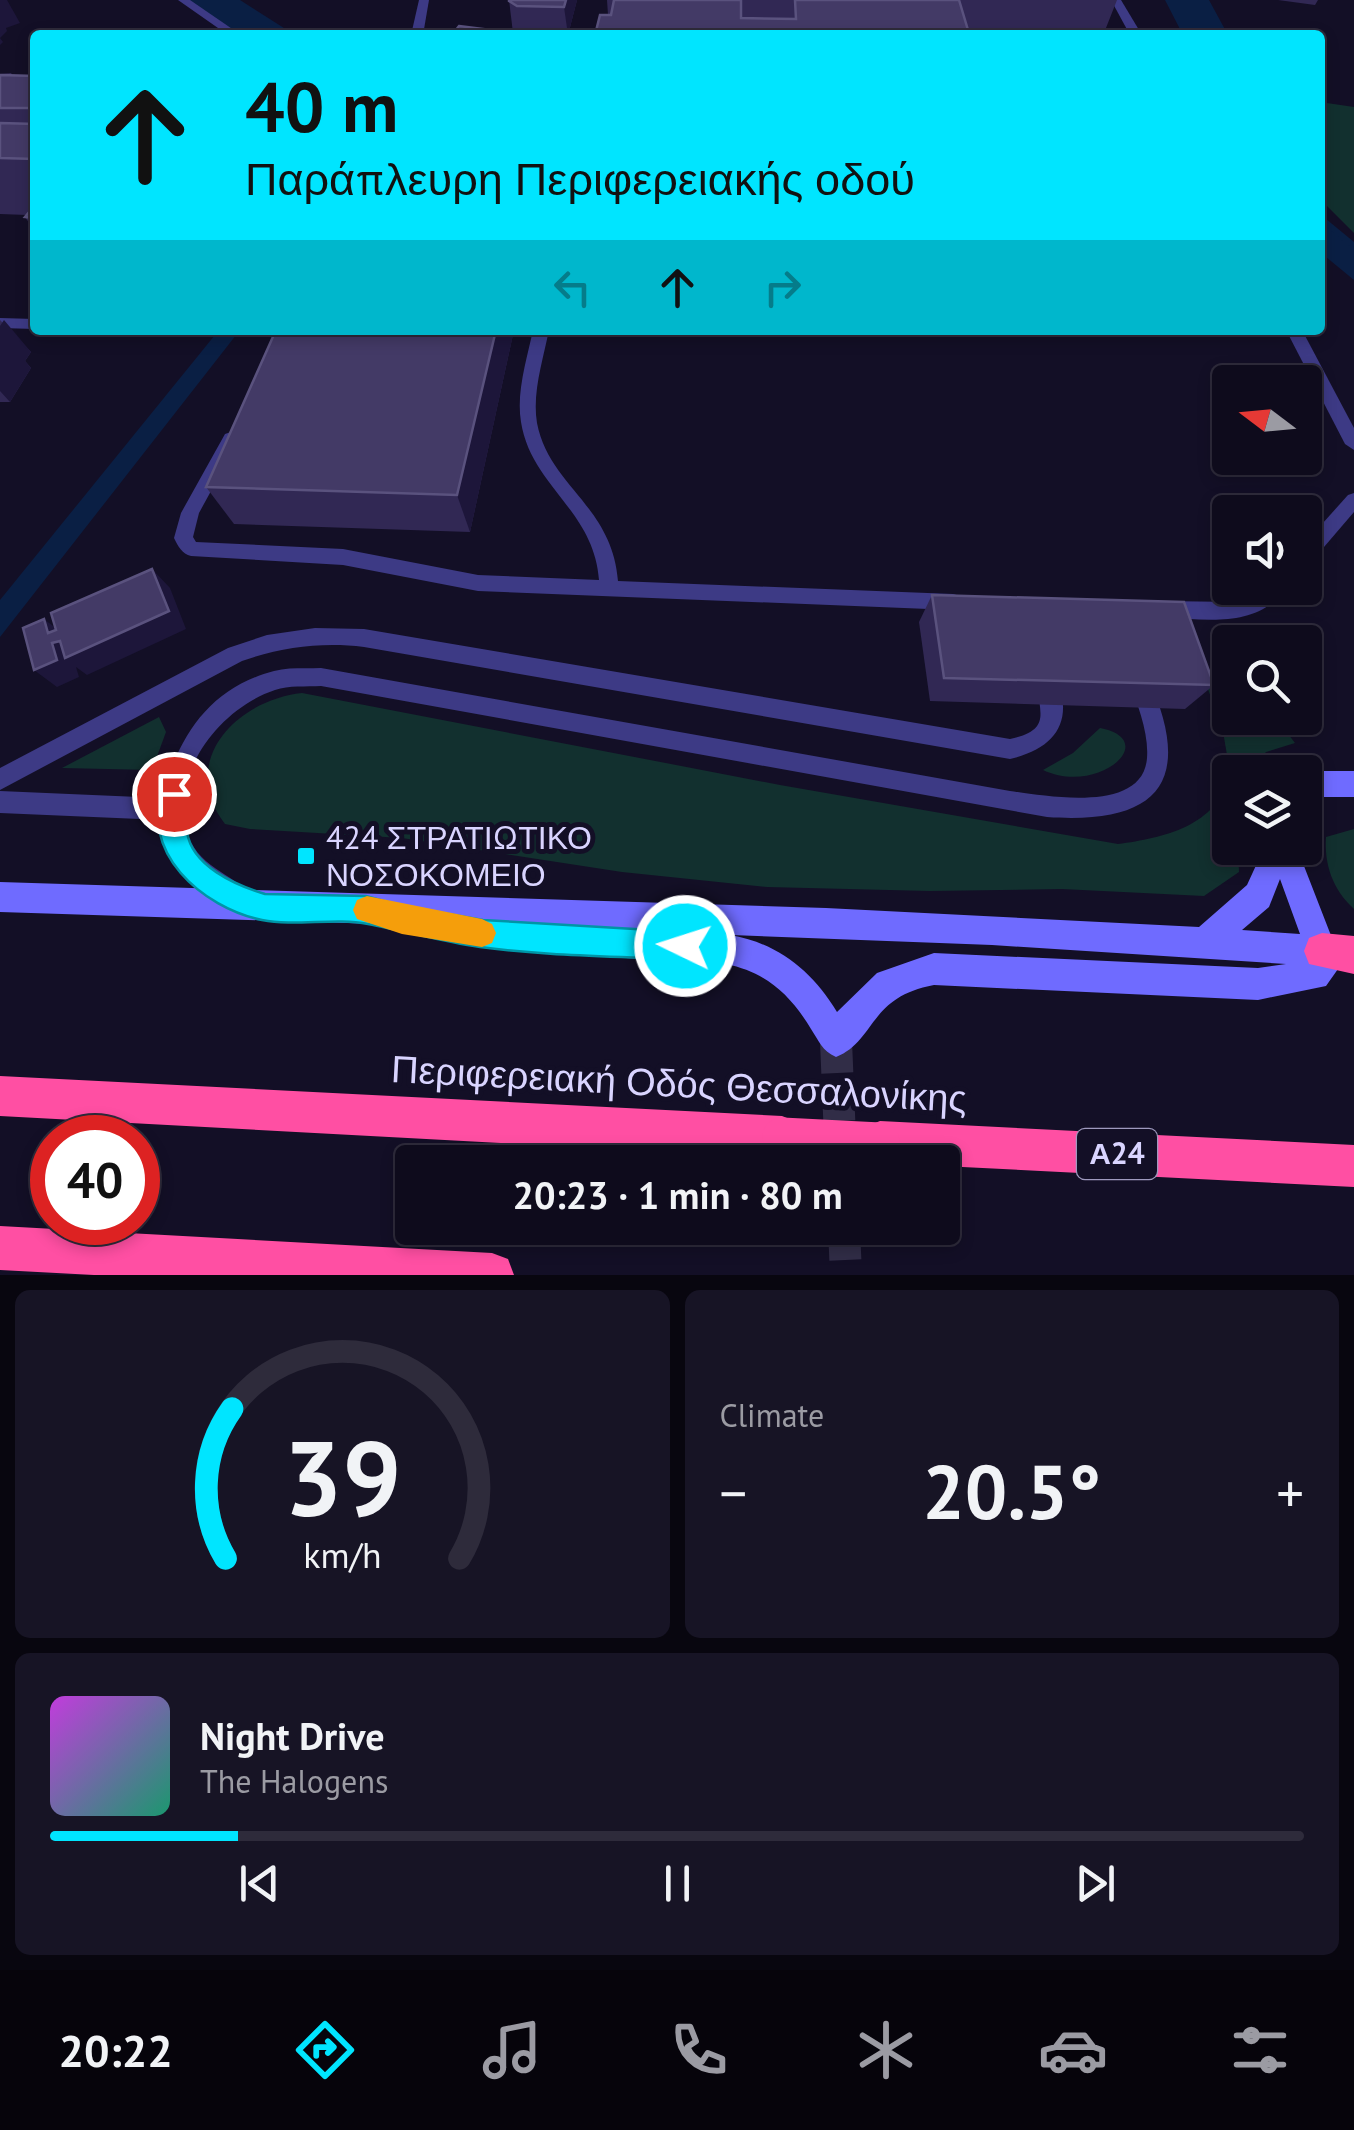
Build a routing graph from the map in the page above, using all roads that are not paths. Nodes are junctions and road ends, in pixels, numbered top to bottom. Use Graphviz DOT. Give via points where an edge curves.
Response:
graph roads {
  1 [pos="184,0"];
  2 [pos="424,0"];
  3 [pos="1116,0"];
  4 [pos="228,30"];
  5 [pos="418,30"];
  6 [pos="1133,30"];
  7 [pos="0,323"];
  8 [pos="30,324"];
  9 [pos="540,335"];
  10 [pos="1297,335"];
  11 [pos="241,420"];
  12 [pos="1354,444"];
  13 [pos="1354,500"];
  14 [pos="1322,537"];
  15 [pos="608,588"];
  16 [pos="974,602"];
  17 [pos="1258,605"];
  18 [pos="1136,608"];
  19 [pos="1043,658"];
  20 [pos="1134,659"];
  21 [pos="0,780"];
  22 [pos="1322,784"];
  23 [pos="1354,784"];
  24 [pos="0,802"];
  25 [pos="172,809"];
  26 [pos="1272,865"];
  27 [pos="1289,865"];
  28 [pos="0,897"];
  29 [pos="265,907"];
  30 [pos="366,910"];
  31 [pos="1204,942"];
  32 [pos="1338,953"];
  33 [pos="0,1096"];
  34 [pos="1354,1166"];
  35 [pos="0,1248"];
  36 [pos="424,1273"];
  37 [pos="492,1275"];
  1 -- 4 [label="lane"];
  2 -- 5 [label="lane"];
  3 -- 6 [label="lane"];
  7 -- 8 [label="lane"];
  9 -- 15 [label="lane" via="530,425 546,464 598,530"];
  10 -- 12 [label="lane"];
  11 -- 15 [label="lane" via="186,520 183,538 191,549 344,557 478,583"];
  13 -- 14 [label="lane"];
  15 -- 16 [label="lane"];
  17 -- 18 [label="lane" via="1244,611"];
  19 -- 21 [label="lane" via="1053,705 1050,728 1044,738 1010,750 364,638 301,636 235,654"];
  20 -- 25 [label="lane" via="1158,750 1157,771 1138,797 1084,810 298,674 258,684 219,710 182,761"];
  22 -- 23 [label="street"];
  24 -- 25 [label="lane"];
  25 -- 29 [label="lane" via="188,864 220,890"];
  26 -- 31 [label="street" via="1248,909"];
  27 -- 32 [label="street"];
  28 -- 29 [label="street"];
  29 -- 30 [label="street"];
  30 -- 31 [label="street"];
  30 -- 32 [label="street" via="483,934 745,954 794,980 836,1040 883,985 910,973 963,968 1258,984 1315,976"];
  31 -- 32 [label="street"];
  33 -- 34 [label="highway, Περιφερειακή Οδός Θεσσαλονίκης / Α24, bridge"];
  35 -- 36 [label="highway"];
  36 -- 37 [label="highway"];
}
